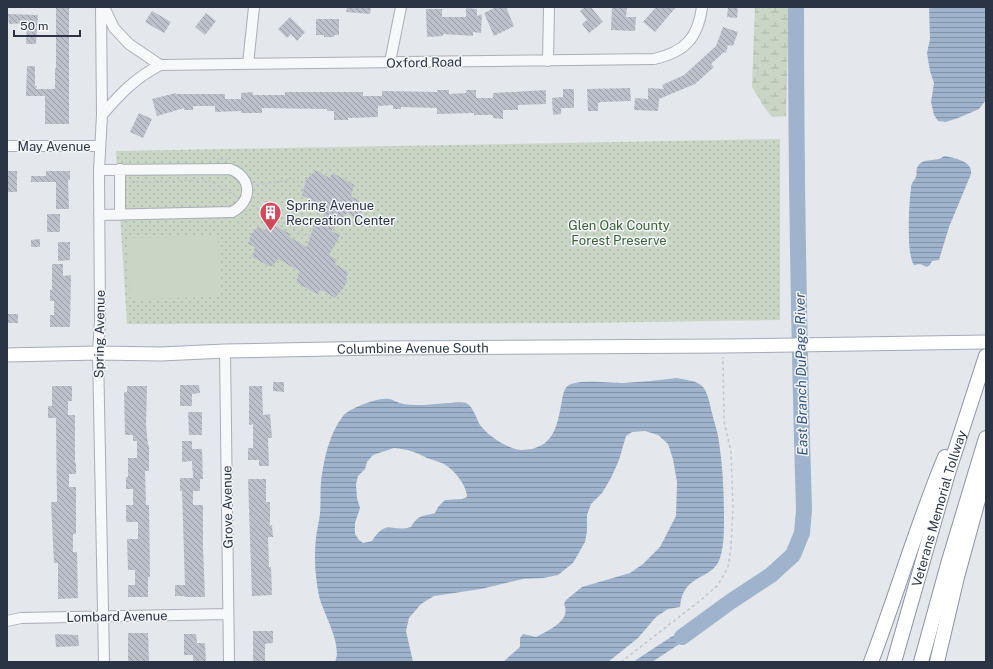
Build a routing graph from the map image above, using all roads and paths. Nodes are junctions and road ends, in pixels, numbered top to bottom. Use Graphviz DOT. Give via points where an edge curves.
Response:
graph roads {
  1 [pos="102,7"];
  2 [pos="254,7"];
  3 [pos="401,7"];
  4 [pos="549,7"];
  5 [pos="702,7"];
  6 [pos="548,61"];
  7 [pos="390,62"];
  8 [pos="248,64"];
  9 [pos="160,65"];
  10 [pos="102,115"];
  11 [pos="7,146"];
  12 [pos="100,146"];
  13 [pos="120,169"];
  14 [pos="99,170"];
  15 [pos="120,182"];
  16 [pos="254,185"];
  17 [pos="303,190"];
  18 [pos="245,201"];
  19 [pos="265,213"];
  20 [pos="99,215"];
  21 [pos="120,215"];
  22 [pos="986,342"];
  23 [pos="724,346"];
  24 [pos="225,351"];
  25 [pos="98,353"];
  26 [pos="7,354"];
  27 [pos="986,356"];
  28 [pos="969,410"];
  29 [pos="986,438"];
  30 [pos="986,471"];
  31 [pos="228,614"];
  32 [pos="104,616"];
  33 [pos="7,621"];
  34 [pos="104,662"];
  35 [pos="229,662"];
  36 [pos="621,662"];
  37 [pos="871,662"];
  38 [pos="894,662"];
  39 [pos="921,662"];
  40 [pos="937,662"];
  1 -- 9 [label="street" via="114,28 129,44"];
  1 -- 10 [label="street, Spring Avenue"];
  2 -- 8 [label="street"];
  3 -- 7 [label="street"];
  4 -- 6 [label="street"];
  5 -- 6 [label="street, Oxford Road" via="696,32 685,46 665,56 654,59"];
  6 -- 7 [label="street, Oxford Road"];
  7 -- 8 [label="street, Oxford Road"];
  8 -- 9 [label="street, Oxford Road"];
  9 -- 10 [label="street, Oxford Road" via="143,74 120,94"];
  10 -- 12 [label="street, Spring Avenue"];
  11 -- 12 [label="street, May Avenue"];
  12 -- 14 [label="street, Spring Avenue"];
  13 -- 14 [label="street"];
  13 -- 15 [label="street"];
  13 -- 18 [label="street" via="230,169 236,171 246,182 248,190"];
  14 -- 20 [label="street, Spring Avenue"];
  15 -- 18 [label="path" via="208,180"];
  15 -- 21 [label="street"];
  16 -- 17 [label="path" via="296,179"];
  18 -- 19 [label="path"];
  18 -- 21 [label="street" via="239,209 225,213"];
  19 -- 19 [label="path" via="296,230 309,237 310,226 284,214"];
  20 -- 21 [label="street"];
  20 -- 25 [label="street, Spring Avenue"];
  22 -- 23 [label="main road, Columbine Avenue South"];
  23 -- 24 [label="main road, Columbine Avenue South"];
  23 -- 36 [label="path" via="724,421 731,452 733,507 728,567 718,585"];
  24 -- 25 [label="main road, Columbine Avenue South"];
  24 -- 31 [label="street, Grove Avenue"];
  25 -- 26 [label="main road, Columbine Avenue South"];
  25 -- 32 [label="street, Spring Avenue"];
  27 -- 28 [label="highway, Veterans Memorial Tollway"];
  28 -- 37 [label="highway" via="957,427 933,486"];
  28 -- 38 [label="highway, Veterans Memorial Tollway" via="948,473"];
  29 -- 39 [label="highway, Veterans Memorial Tollway"];
  30 -- 40 [label="highway"];
  31 -- 32 [label="street, Lombard Avenue"];
  31 -- 35 [label="street, Grove Avenue"];
  32 -- 33 [label="street, Lombard Avenue" via="21,618"];
  32 -- 34 [label="street, Spring Avenue"];
}
